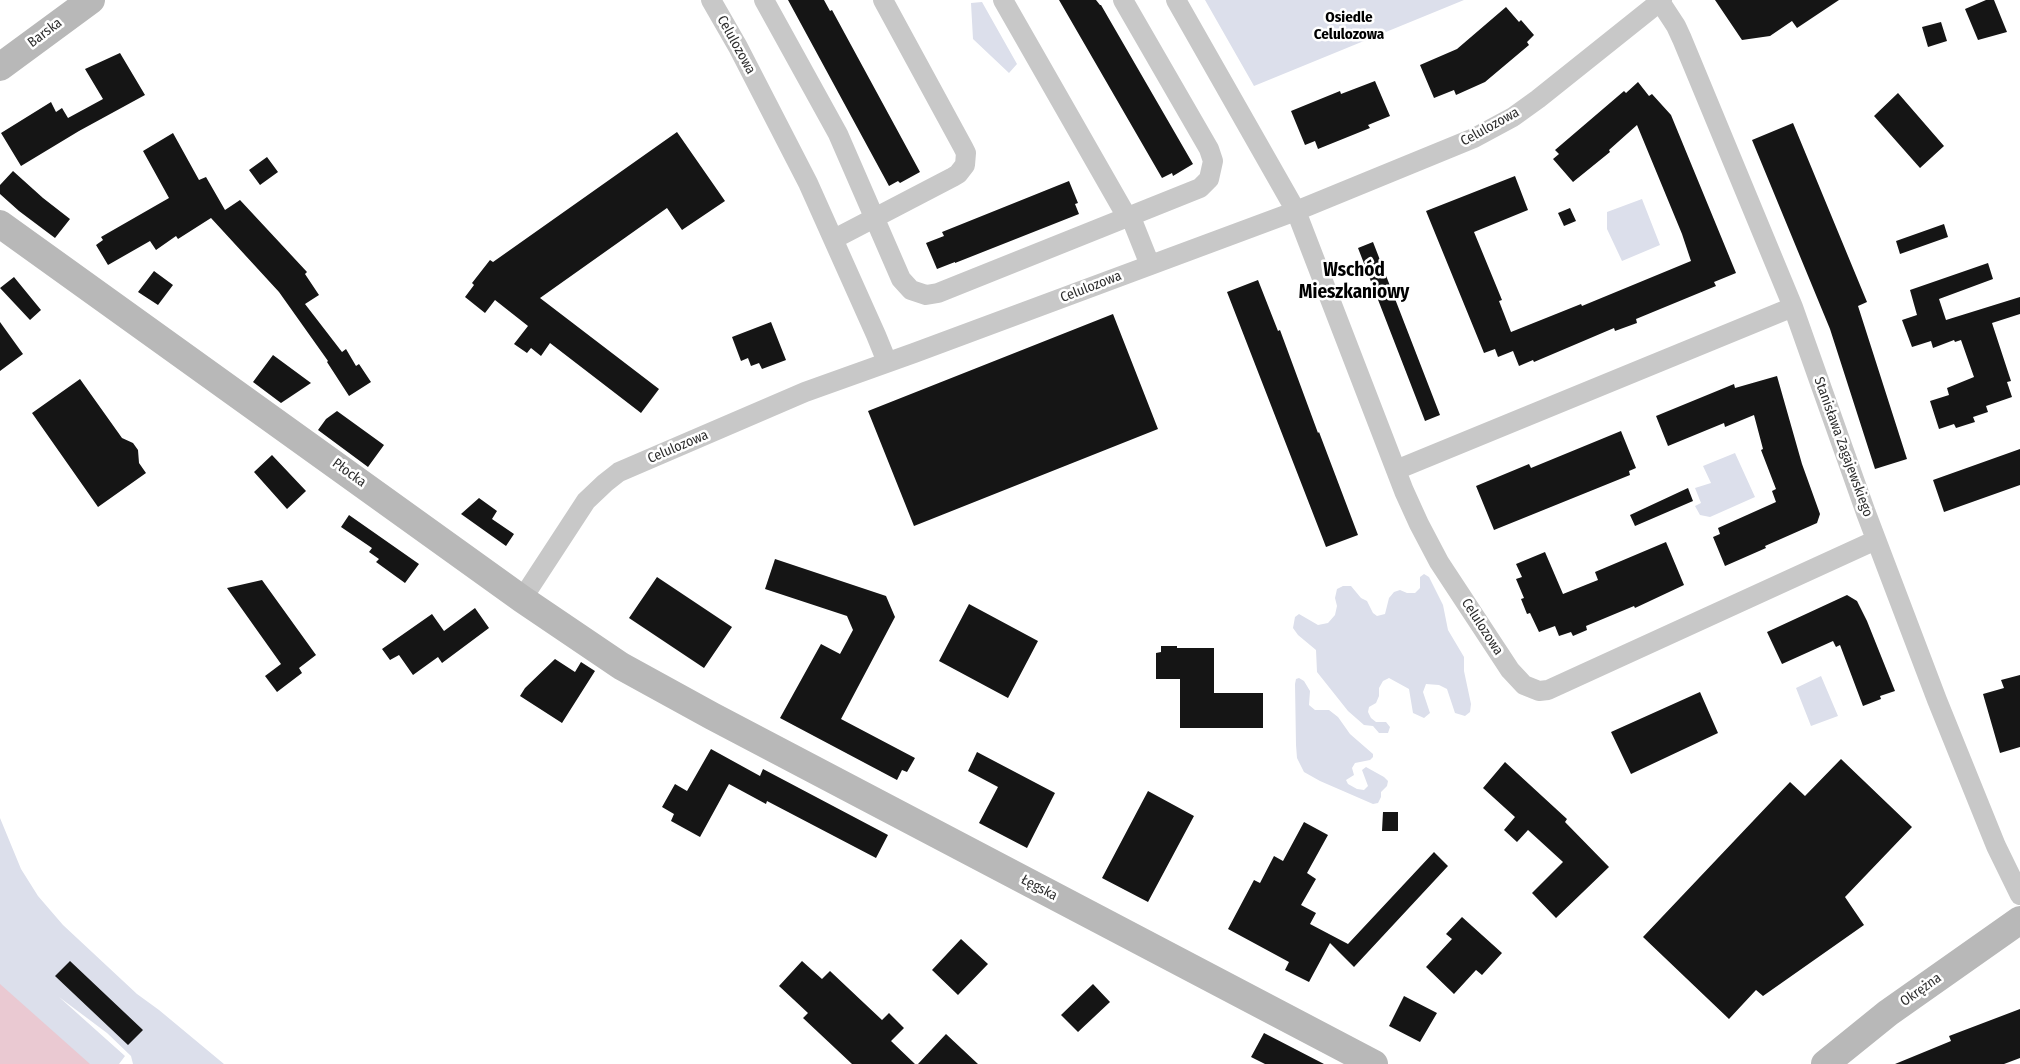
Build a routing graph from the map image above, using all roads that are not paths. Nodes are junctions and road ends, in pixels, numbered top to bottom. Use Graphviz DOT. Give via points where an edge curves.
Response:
graph roads {
  1 [pos="90,0"];
  2 [pos="711,0"];
  3 [pos="764,0"];
  4 [pos="883,0"];
  5 [pos="1003,0"];
  6 [pos="1123,0"];
  7 [pos="1176,0"];
  8 [pos="1660,0"];
  9 [pos="0,67"];
  10 [pos="1296,211"];
  11 [pos="1129,216"];
  12 [pos="875,218"];
  13 [pos="0,224"];
  14 [pos="834,239"];
  15 [pos="1150,265"];
  16 [pos="1793,307"];
  17 [pos="887,362"];
  18 [pos="1396,470"];
  19 [pos="1876,540"];
  20 [pos="522,599"];
  21 [pos="704,712"];
  22 [pos="2020,895"];
  23 [pos="2020,920"];
  24 [pos="1374,1064"];
  25 [pos="1825,1064"];
  1 -- 9 [label="street, Barska"];
  2 -- 14 [label="street, Celulozowa" via="772,112"];
  3 -- 12 [label="street" via="838,134"];
  4 -- 12 [label="street" via="963,147 966,160 958,174"];
  5 -- 11 [label="street"];
  6 -- 11 [label="street" via="1210,149 1213,161 1211,174 1200,188"];
  7 -- 10 [label="street"];
  8 -- 10 [label="street, Celulozowa" via="1538,99 1498,126"];
  8 -- 16 [label="street, Stanisława Zagajewskiego" via="1682,39"];
  10 -- 15 [label="street, Celulozowa"];
  10 -- 18 [label="street, Celulozowa"];
  11 -- 12 [label="street" via="926,295 904,284"];
  11 -- 15 [label="street"];
  12 -- 14 [label="street"];
  13 -- 20 [label="street, Płocka"];
  14 -- 17 [label="street, Celulozowa"];
  15 -- 17 [label="street, Celulozowa"];
  16 -- 18 [label="street"];
  16 -- 19 [label="street, Stanisława Zagajewskiego"];
  17 -- 20 [label="street, Celulozowa" via="805,392 619,472 586,502"];
  18 -- 19 [label="street, Celulozowa" via="1419,524 1440,562 1519,681 1538,691 1548,690"];
  19 -- 22 [label="street, Stanisława Zagajewskiego" via="1989,829"];
  20 -- 21 [label="street, Płocka" via="621,666"];
  21 -- 24 [label="street, Łęgska"];
  23 -- 25 [label="street, Okrężna" via="1888,1013"];
}
